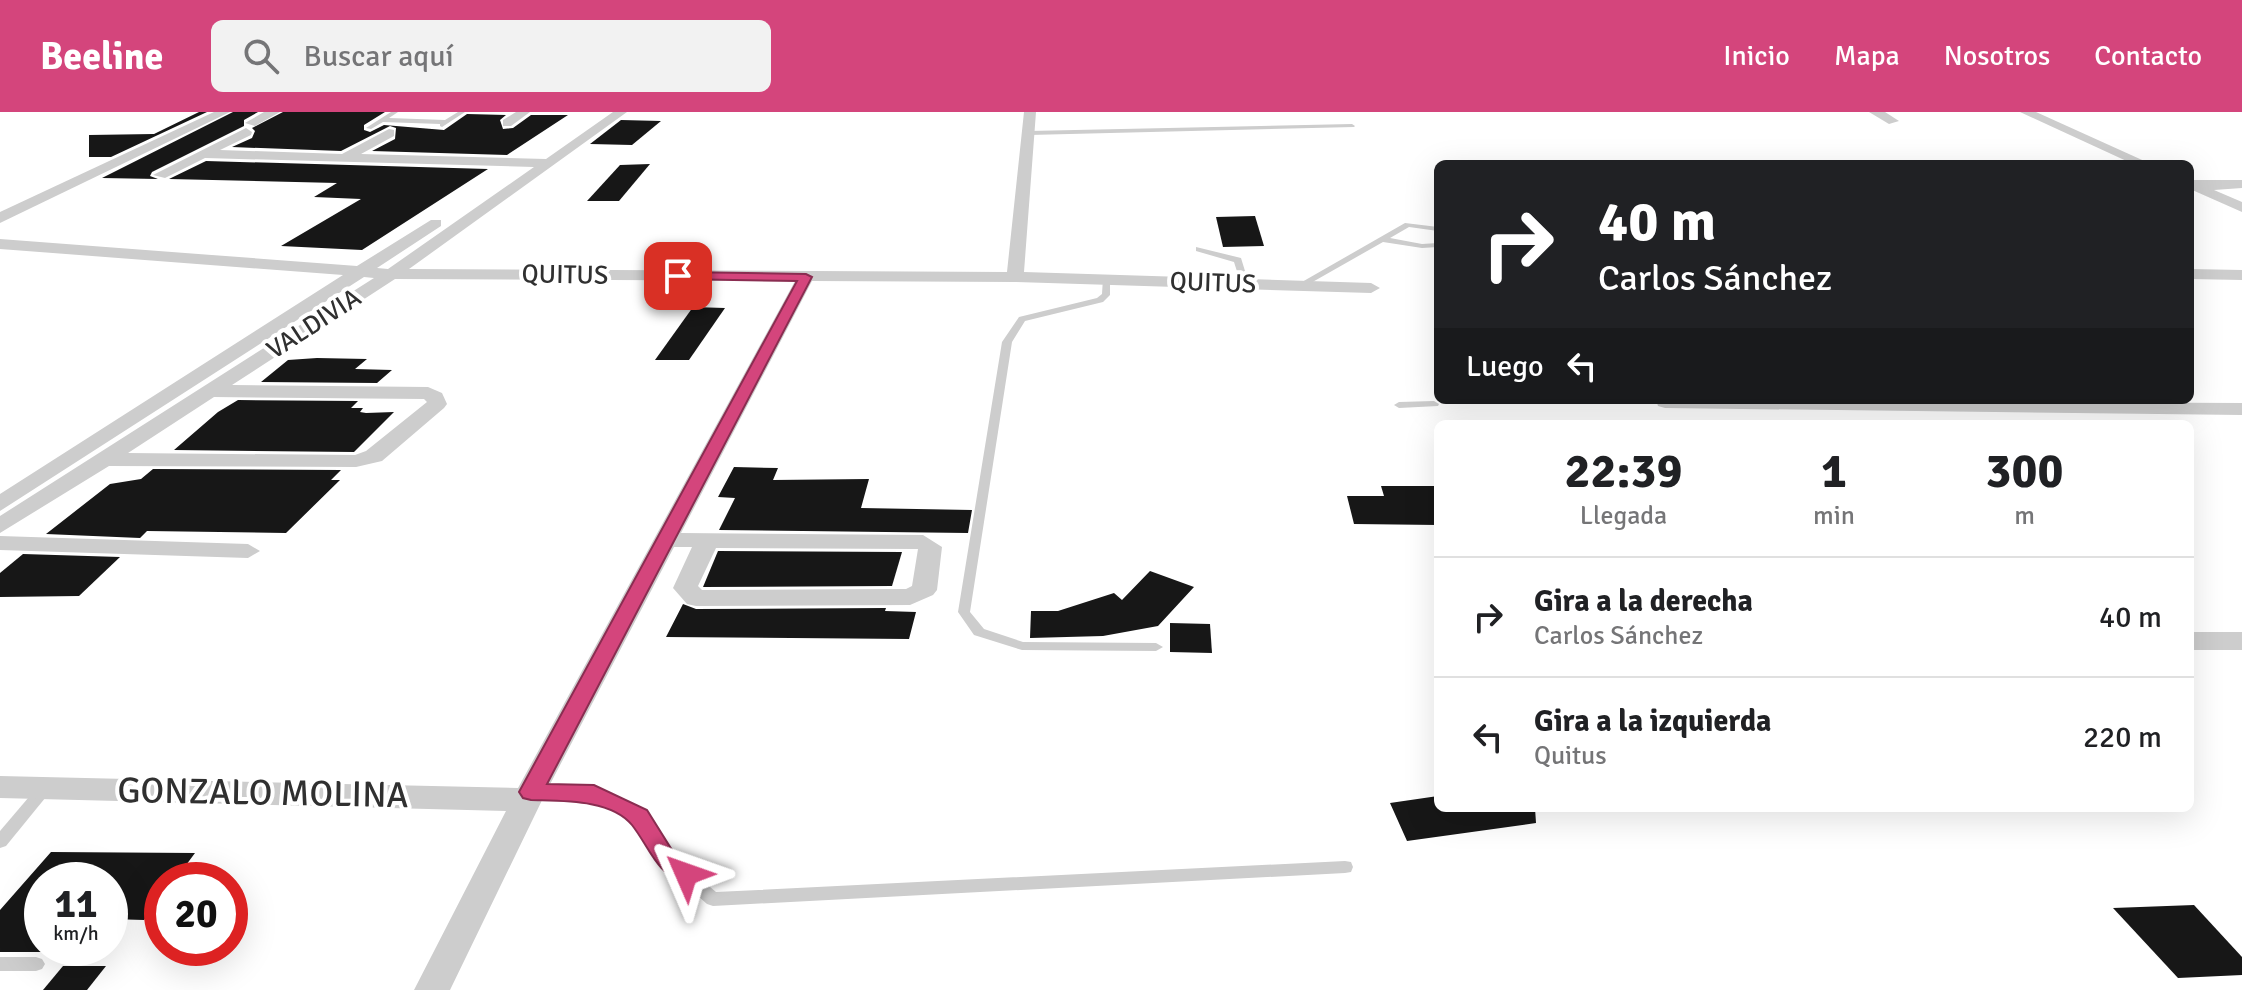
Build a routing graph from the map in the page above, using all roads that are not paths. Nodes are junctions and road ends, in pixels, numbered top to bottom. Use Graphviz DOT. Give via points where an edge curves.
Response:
graph roads {
  1 [pos="224,112"];
  2 [pos="274,112"];
  3 [pos="395,112"];
  4 [pos="462,112"];
  5 [pos="524,112"];
  6 [pos="601,112"];
  7 [pos="621,112"];
  8 [pos="1030,112"];
  9 [pos="1875,112"];
  10 [pos="2026,112"];
  11 [pos="1893,121"];
  12 [pos="507,123"];
  13 [pos="385,126"];
  14 [pos="1352,126"];
  15 [pos="369,128"];
  16 [pos="1029,133"];
  17 [pos="203,154"];
  18 [pos="346,157"];
  19 [pos="373,158"];
  20 [pos="2135,160"];
  21 [pos="529,162"];
  22 [pos="550,163"];
  23 [pos="235,171"];
  24 [pos="349,173"];
  25 [pos="160,175"];
  26 [pos="435,175"];
  27 [pos="2242,184"];
  28 [pos="2194,186"];
  29 [pos="2194,187"];
  30 [pos="2242,208"];
  31 [pos="0,218"];
  32 [pos="434,225"];
  33 [pos="458,226"];
  34 [pos="1434,228"];
  35 [pos="1385,240"];
  36 [pos="0,244"];
  37 [pos="1434,245"];
  38 [pos="1199,249"];
  39 [pos="359,272"];
  40 [pos="391,274"];
  41 [pos="2194,274"];
  42 [pos="2242,275"];
  43 [pos="806,277"];
  44 [pos="1015,277"];
  45 [pos="1106,280"];
  46 [pos="1245,284"];
  47 [pos="1299,286"];
  48 [pos="1371,288"];
  49 [pos="212,391"];
  50 [pos="1434,404"];
  51 [pos="1830,404"];
  52 [pos="1399,405"];
  53 [pos="2242,409"];
  54 [pos="73,458"];
  55 [pos="105,459"];
  56 [pos="0,504"];
  57 [pos="0,526"];
  58 [pos="663,540"];
  59 [pos="707,541"];
  60 [pos="0,543"];
  61 [pos="248,551"];
  62 [pos="2194,641"];
  63 [pos="2242,641"];
  64 [pos="1156,647"];
  65 [pos="0,787"];
  66 [pos="45,788"];
  67 [pos="529,796"];
  68 [pos="0,842"];
  69 [pos="1345,867"];
  70 [pos="0,964"];
  71 [pos="24,964"];
  72 [pos="432,990"];
  1 -- 31 [label="street"];
  2 -- 17 [label="street"];
  3 -- 13 [label="lane"];
  4 -- 13 [label="lane" via="444,124"];
  5 -- 12 [label="street"];
  6 -- 21 [label="street, VALDIVIA"];
  7 -- 22 [label="street, VALDIVIA"];
  8 -- 16 [label="street"];
  9 -- 11 [label="street"];
  10 -- 20 [label="street"];
  13 -- 15 [label="lane"];
  13 -- 18 [label="street"];
  14 -- 16 [label="lane"];
  16 -- 44 [label="street"];
  17 -- 18 [label="street"];
  17 -- 25 [label="street"];
  18 -- 19 [label="street"];
  19 -- 21 [label="street"];
  19 -- 24 [label="street"];
  21 -- 22 [label="street"];
  21 -- 32 [label="street, VALDIVIA"];
  22 -- 33 [label="street, VALDIVIA"];
  23 -- 24 [label="street"];
  24 -- 26 [label="street"];
  27 -- 28 [label="street"];
  29 -- 30 [label="street"];
  32 -- 33 [label="street"];
  32 -- 39 [label="street, VALDIVIA"];
  33 -- 40 [label="street, VALDIVIA"];
  34 -- 35 [label="lane" via="1408,225"];
  35 -- 37 [label="lane"];
  35 -- 47 [label="lane"];
  36 -- 39 [label="street, QUITUS"];
  38 -- 46 [label="lane" via="1238,260"];
  39 -- 40 [label="street, QUITUS"];
  39 -- 54 [label="street, VALDIVIA"];
  40 -- 43 [label="street, QUITUS"];
  40 -- 49 [label="street, VALDIVIA"];
  41 -- 42 [label="street"];
  43 -- 44 [label="street, QUITUS"];
  43 -- 58 [label="street"];
  44 -- 45 [label="street, QUITUS"];
  45 -- 46 [label="street, QUITUS"];
  45 -- 64 [label="lane" via="1106,295 1100,300 1022,319 1007,342 964,612 979,632 1022,646"];
  46 -- 47 [label="street, QUITUS"];
  47 -- 48 [label="street, QUITUS"];
  49 -- 55 [label="street, VALDIVIA"];
  49 -- 55 [label="street" via="428,393 437,404 374,456 356,461"];
  50 -- 52 [label="lane"];
  51 -- 53 [label="street"];
  54 -- 55 [label="street"];
  54 -- 56 [label="street, VALDIVIA"];
  55 -- 57 [label="street, VALDIVIA"];
  58 -- 59 [label="street"];
  58 -- 67 [label="street"];
  59 -- 59 [label="street" via="923,542 930,547 924,590 910,597 696,598 685,588"];
  60 -- 61 [label="street"];
  62 -- 63 [label="street"];
  65 -- 66 [label="street, GONZALO MOLINA"];
  66 -- 67 [label="street, GONZALO MOLINA"];
  66 -- 68 [label="lane"];
  67 -- 69 [label="lane" via="594,794 639,816 663,856 713,899"];
  67 -- 72 [label="street"];
  70 -- 71 [label="lane"];
}
